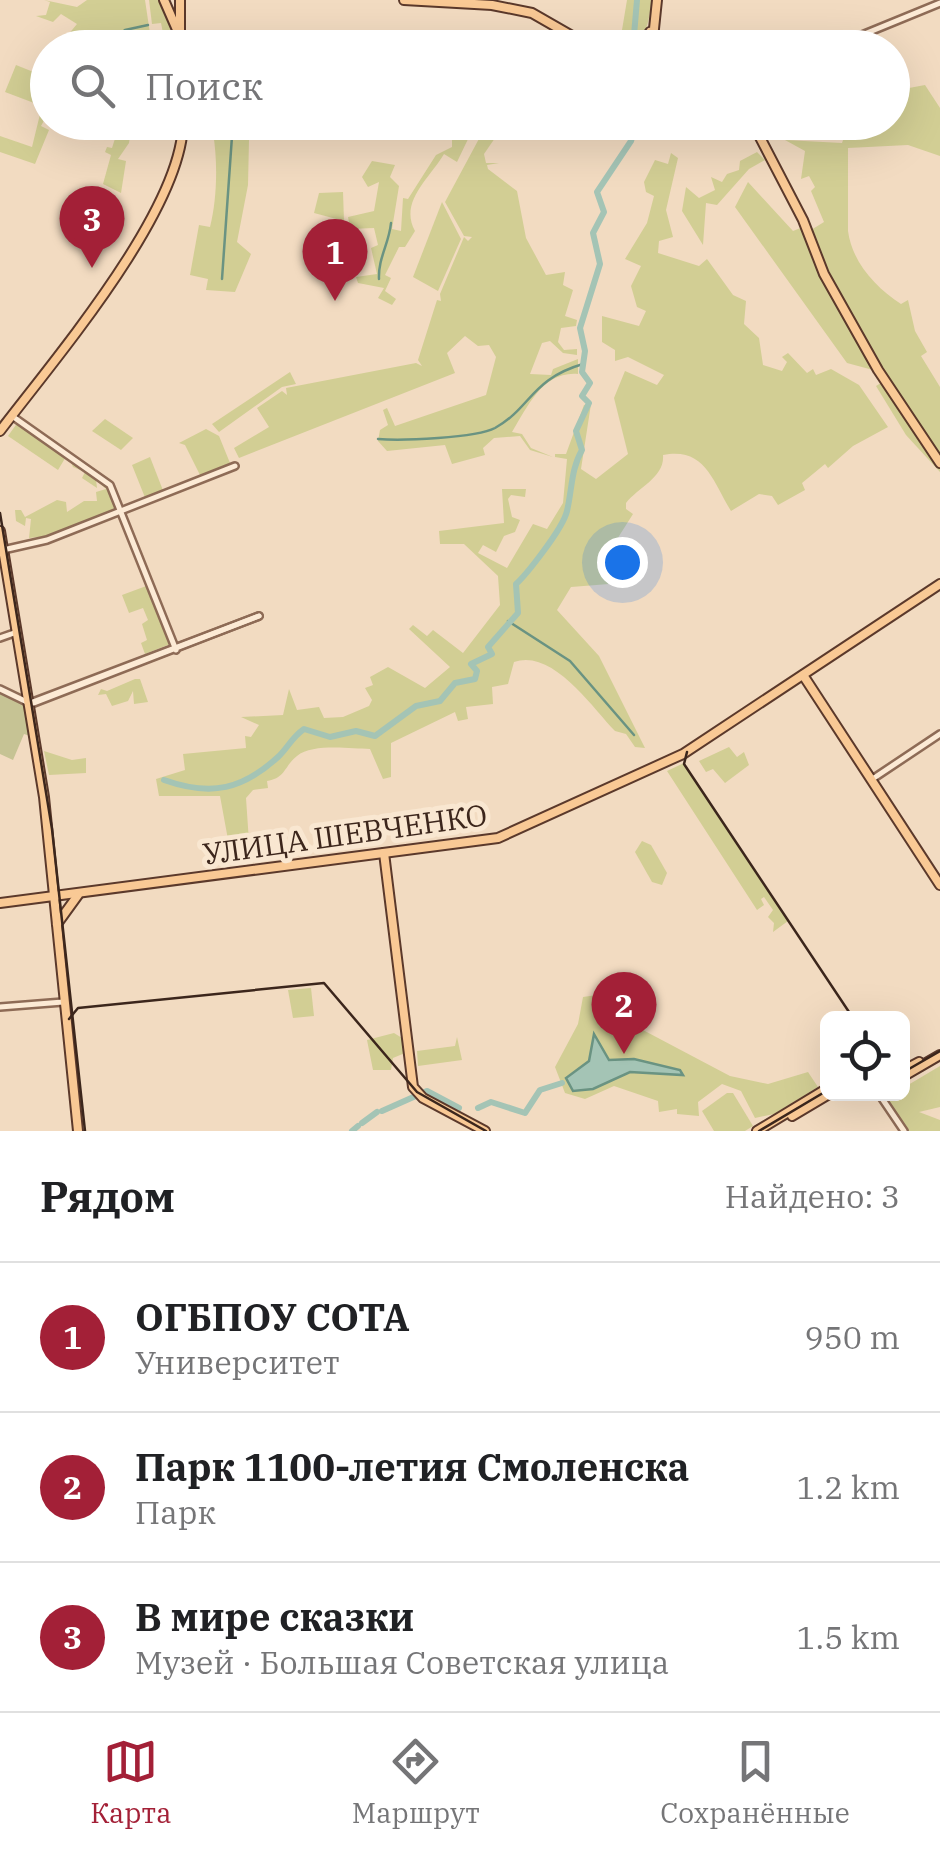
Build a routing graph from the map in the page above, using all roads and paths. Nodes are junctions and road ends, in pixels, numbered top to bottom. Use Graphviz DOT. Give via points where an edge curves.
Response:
graph roads {
  1 [pos="164,0"];
  2 [pos="180,0"];
  3 [pos="404,0"];
  4 [pos="657,0"];
  5 [pos="940,3"];
  6 [pos="653,22"];
  7 [pos="175,30"];
  8 [pos="180,30"];
  9 [pos="562,30"];
  10 [pos="650,30"];
  11 [pos="653,30"];
  12 [pos="876,30"];
  13 [pos="179,140"];
  14 [pos="761,140"];
  15 [pos="12,416"];
  16 [pos="0,430"];
  17 [pos="940,463"];
  18 [pos="235,466"];
  19 [pos="122,512"];
  20 [pos="0,531"];
  21 [pos="3,550"];
  22 [pos="940,584"];
  23 [pos="18,632"];
  24 [pos="0,638"];
  25 [pos="175,647"];
  26 [pos="803,675"];
  27 [pos="0,689"];
  28 [pos="30,703"];
  29 [pos="940,734"];
  30 [pos="872,780"];
  31 [pos="384,853"];
  32 [pos="52,878"];
  33 [pos="940,884"];
  34 [pos="79,895"];
  35 [pos="54,898"];
  36 [pos="34,900"];
  37 [pos="0,903"];
  38 [pos="55,928"];
  39 [pos="63,1002"];
  40 [pos="0,1007"];
  41 [pos="940,1052"];
  42 [pos="910,1069"];
  43 [pos="820,1096"];
  44 [pos="820,1096"];
  45 [pos="884,1101"];
  46 [pos="78,1131"];
  47 [pos="485,1131"];
  48 [pos="757,1131"];
  49 [pos="766,1131"];
  50 [pos="904,1131"];
  1 -- 7 [label="main road"];
  2 -- 8 [label="main road"];
  3 -- 9 [label="main road" via="492,4 532,12"];
  4 -- 6 [label="main road"];
  5 -- 12 [label="street"];
  6 -- 10 [label="main road"];
  6 -- 11 [label="main road"];
  13 -- 15 [label="main road" via="147,226"];
  14 -- 17 [label="main road" via="824,274"];
  15 -- 16 [label="main road"];
  15 -- 19 [label="street" via="106,480"];
  18 -- 19 [label="street"];
  19 -- 21 [label="street"];
  19 -- 25 [label="street"];
  20 -- 21 [label="main road"];
  21 -- 23 [label="main road"];
  22 -- 26 [label="main road, УЛИЦА ШЕВЧЕНКО"];
  23 -- 24 [label="street"];
  23 -- 28 [label="main road"];
  25 -- 25 [label="street" via="259,616"];
  25 -- 28 [label="street"];
  26 -- 30 [label="main road"];
  26 -- 31 [label="main road, УЛИЦА ШЕВЧЕНКО" via="687,752 498,838"];
  27 -- 28 [label="street"];
  28 -- 32 [label="main road"];
  29 -- 30 [label="street"];
  30 -- 33 [label="main road"];
  31 -- 34 [label="main road, УЛИЦА ШЕВЧЕНКО"];
  31 -- 47 [label="main road" via="419,1094"];
  32 -- 35 [label="main road"];
  32 -- 36 [label="main road"];
  34 -- 35 [label="main road, УЛИЦА ШЕВЧЕНКО"];
  34 -- 38 [label="main road"];
  35 -- 36 [label="main road, УЛИЦА ШЕВЧЕНКО"];
  35 -- 38 [label="main road"];
  36 -- 37 [label="main road, УЛИЦА ШЕВЧЕНКО"];
  36 -- 38 [label="main road" via="48,910"];
  38 -- 39 [label="main road"];
  39 -- 40 [label="street"];
  39 -- 46 [label="main road"];
  41 -- 42 [label="main road"];
  43 -- 48 [label="main road"];
  44 -- 49 [label="main road"];
  45 -- 50 [label="street"];
}
